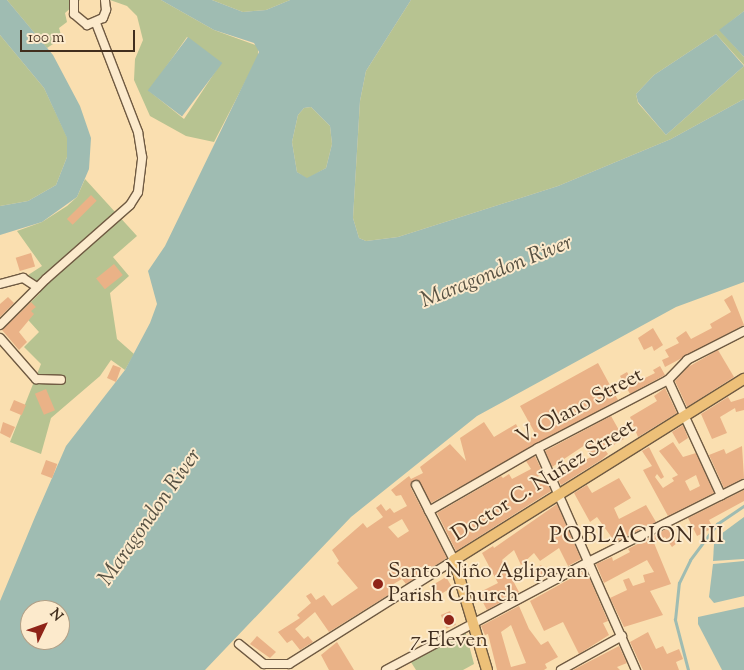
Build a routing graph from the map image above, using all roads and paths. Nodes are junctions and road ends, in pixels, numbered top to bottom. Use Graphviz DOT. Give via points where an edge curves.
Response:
graph roads {
  1 [pos="74,0"];
  2 [pos="105,0"];
  3 [pos="96,23"];
  4 [pos="0,284"];
  5 [pos="37,287"];
  6 [pos="0,326"];
  7 [pos="744,331"];
  8 [pos="0,338"];
  9 [pos="744,379"];
  10 [pos="61,380"];
  11 [pos="668,380"];
  12 [pos="686,414"];
  13 [pos="538,448"];
  14 [pos="744,484"];
  15 [pos="416,485"];
  16 [pos="560,492"];
  17 [pos="721,495"];
  18 [pos="429,511"];
  19 [pos="454,560"];
  20 [pos="590,561"];
  21 [pos="473,623"];
  22 [pos="622,636"];
  23 [pos="239,644"];
  24 [pos="292,667"];
  25 [pos="386,670"];
  26 [pos="486,670"];
  27 [pos="561,670"];
  28 [pos="636,670"];
  1 -- 3 [label="street" via="72,10 76,18 87,25"];
  2 -- 3 [label="street" via="105,14"];
  3 -- 5 [label="street" via="138,132 142,157 138,192 130,205"];
  4 -- 5 [label="street" via="23,278"];
  5 -- 6 [label="street"];
  7 -- 11 [label="street, V. Olano Street" via="687,360"];
  8 -- 10 [label="street" via="36,379"];
  9 -- 12 [label="main road, Doctor C. Nuñez Street"];
  11 -- 12 [label="street"];
  11 -- 13 [label="street, V. Olano Street"];
  12 -- 16 [label="main road, Doctor C. Nuñez Street"];
  12 -- 17 [label="street"];
  13 -- 16 [label="street"];
  13 -- 18 [label="street, V. Olano Street"];
  14 -- 17 [label="street"];
  15 -- 18 [label="street"];
  16 -- 19 [label="main road, Doctor C. Nuñez Street"];
  16 -- 20 [label="street"];
  17 -- 20 [label="street"];
  18 -- 19 [label="street"];
  19 -- 21 [label="main road"];
  19 -- 24 [label="street, Doctor C. Nuñez Street" via="338,633"];
  20 -- 21 [label="street"];
  20 -- 22 [label="street"];
  21 -- 25 [label="street"];
  21 -- 26 [label="main road"];
  22 -- 27 [label="street"];
  22 -- 28 [label="street"];
  23 -- 24 [label="street" via="264,664"];
}
